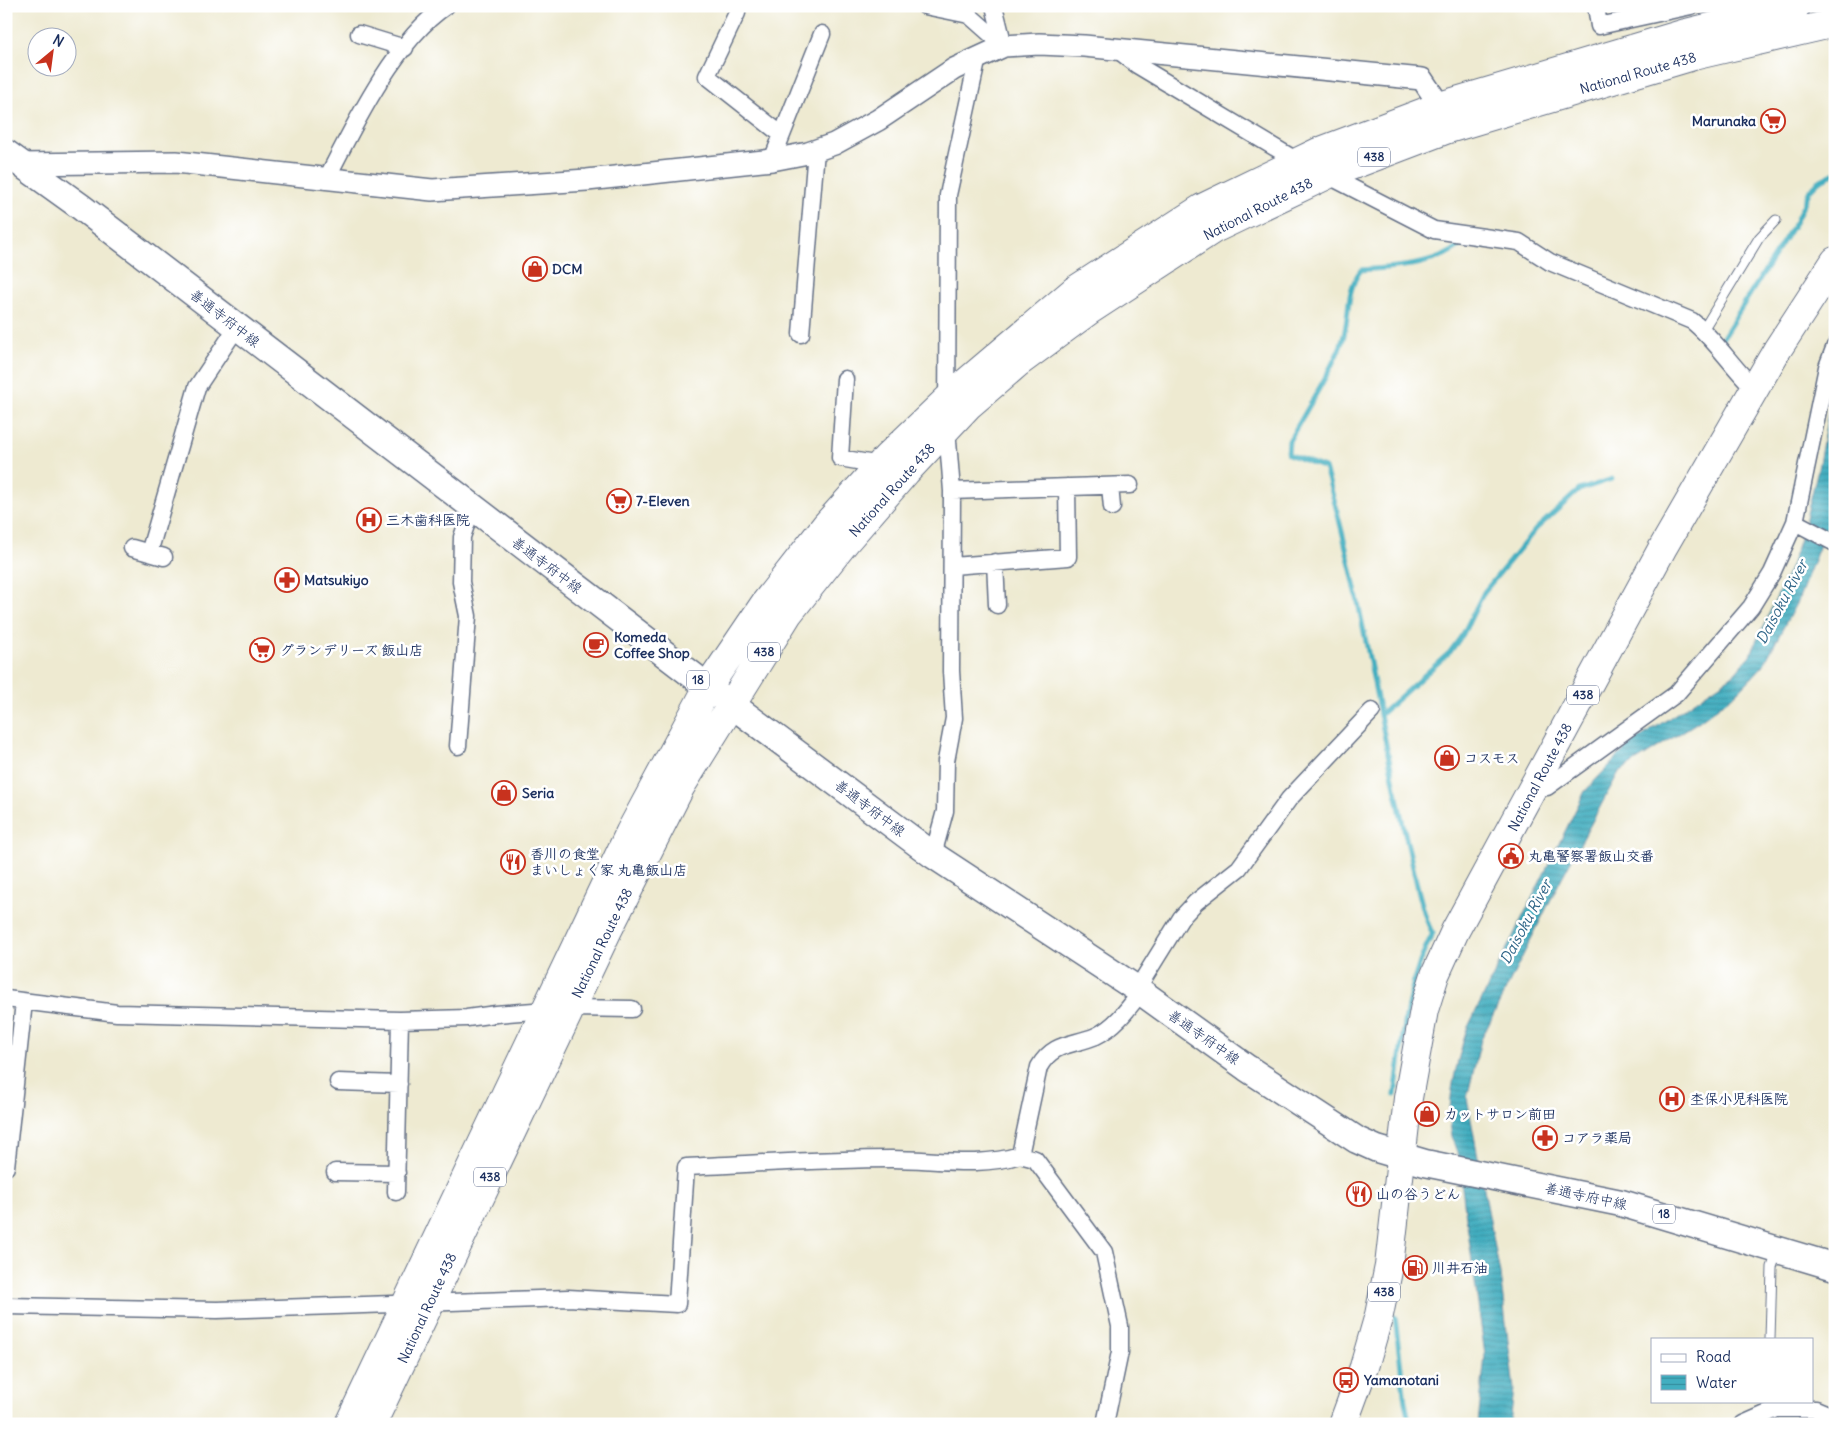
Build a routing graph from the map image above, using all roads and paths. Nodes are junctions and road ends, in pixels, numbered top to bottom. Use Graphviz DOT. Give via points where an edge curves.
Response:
graph roads {
  1 [pos="926,6"];
  2 [pos="994,6"];
  3 [pos="1596,6"];
  4 [pos="1796,6"];
  5 [pos="438,8"];
  6 [pos="738,12"];
  7 [pos="1835,23"];
  8 [pos="1688,26"];
  9 [pos="359,34"];
  10 [pos="822,34"];
  11 [pos="1004,46"];
  12 [pos="405,48"];
  13 [pos="1119,50"];
  14 [pos="978,58"];
  15 [pos="1444,117"];
  16 [pos="782,135"];
  17 [pos="816,150"];
  18 [pos="772,160"];
  19 [pos="11,161"];
  20 [pos="1299,162"];
  21 [pos="1327,175"];
  22 [pos="327,178"];
  23 [pos="1776,220"];
  24 [pos="1835,262"];
  25 [pos="237,327"];
  26 [pos="1703,330"];
  27 [pos="801,334"];
  28 [pos="1835,346"];
  29 [pos="845,379"];
  30 [pos="1755,389"];
  31 [pos="947,399"];
  32 [pos="947,429"];
  33 [pos="880,465"];
  34 [pos="1130,485"];
  35 [pos="1110,486"];
  36 [pos="1066,487"];
  37 [pos="952,491"];
  38 [pos="1112,506"];
  39 [pos="472,508"];
  40 [pos="1797,524"];
  41 [pos="1835,543"];
  42 [pos="132,548"];
  43 [pos="995,562"];
  44 [pos="952,566"];
  45 [pos="997,605"];
  46 [pos="708,687"];
  47 [pos="731,705"];
  48 [pos="1372,711"];
  49 [pos="458,746"];
  50 [pos="1534,788"];
  51 [pos="933,855"];
  52 [pos="1139,991"];
  53 [pos="6,999"];
  54 [pos="24,1002"];
  55 [pos="559,1009"];
  56 [pos="632,1009"];
  57 [pos="400,1020"];
  58 [pos="338,1082"];
  59 [pos="398,1084"];
  60 [pos="1020,1155"];
  61 [pos="1401,1155"];
  62 [pos="6,1167"];
  63 [pos="335,1172"];
  64 [pos="397,1173"];
  65 [pos="396,1192"];
  66 [pos="1778,1251"];
  67 [pos="1835,1267"];
  68 [pos="418,1303"];
  69 [pos="6,1306"];
  70 [pos="1770,1338"];
  71 [pos="1768,1413"];
  72 [pos="1835,1417"];
  73 [pos="349,1424"];
  74 [pos="372,1424"];
  75 [pos="1105,1424"];
  76 [pos="1343,1424"];
  77 [pos="1743,1424"];
  1 -- 11 [label="street" via="969,15"];
  2 -- 11 [label="street"];
  3 -- 8 [label="street" via="1599,26"];
  4 -- 8 [label="highway, National Route 438 / 438"];
  5 -- 12 [label="street"];
  6 -- 16 [label="street" via="707,76"];
  7 -- 8 [label="highway, National Route 438 / 438"];
  8 -- 15 [label="highway, National Route 438 / 438"];
  9 -- 12 [label="street"];
  10 -- 16 [label="street"];
  11 -- 13 [label="street" via="1039,44"];
  11 -- 14 [label="street"];
  12 -- 22 [label="street" via="366,104"];
  13 -- 15 [label="street" via="1422,79"];
  13 -- 20 [label="street" via="1137,65"];
  14 -- 17 [label="street" via="954,69 878,120"];
  14 -- 31 [label="street" via="948,195"];
  15 -- 20 [label="highway, National Route 438 / 438"];
  15 -- 21 [label="highway, National Route 438 / 438"];
  16 -- 18 [label="street"];
  17 -- 18 [label="street"];
  17 -- 27 [label="street"];
  18 -- 22 [label="street" via="451,190"];
  19 -- 22 [label="street" via="176,162"];
  19 -- 25 [label="main road, 善通寺府中線 / 18" via="81,207"];
  20 -- 31 [label="highway, National Route 438 / 438" via="1202,208 1075,290"];
  21 -- 26 [label="street" via="1434,230 1519,242 1550,262 1692,321"];
  21 -- 32 [label="highway, National Route 438 / 438" via="1214,229 1090,310 1018,363 968,406"];
  23 -- 26 [label="lane" via="1759,238"];
  24 -- 30 [label="highway, National Route 438 / 438" via="1801,311"];
  25 -- 39 [label="main road, 善通寺府中線 / 18"];
  25 -- 42 [label="street" via="197,387 157,555"];
  26 -- 30 [label="street"];
  28 -- 40 [label="street"];
  29 -- 33 [label="street" via="840,458"];
  30 -- 50 [label="highway, National Route 438 / 438" via="1662,549"];
  31 -- 32 [label="street"];
  31 -- 33 [label="highway, National Route 438 / 438"];
  32 -- 37 [label="street"];
  32 -- 47 [label="highway, National Route 438 / 438" via="847,540 788,614"];
  33 -- 46 [label="highway, National Route 438 / 438" via="826,525 765,603"];
  34 -- 35 [label="street"];
  35 -- 36 [label="street"];
  35 -- 38 [label="street"];
  36 -- 37 [label="street"];
  36 -- 43 [label="street" via="1068,557"];
  37 -- 44 [label="street"];
  39 -- 46 [label="main road, 善通寺府中線 / 18"];
  39 -- 49 [label="street" via="462,537 461,582 468,616"];
  40 -- 41 [label="street"];
  40 -- 50 [label="street" via="1751,607 1676,694 1547,787"];
  43 -- 44 [label="street"];
  43 -- 45 [label="street"];
  44 -- 51 [label="street" via="954,718 946,761 945,811"];
  46 -- 47 [label="main road, 善通寺府中線 / 18"];
  46 -- 55 [label="highway, National Route 438 / 438" via="630,832"];
  47 -- 51 [label="main road, 善通寺府中線 / 18"];
  47 -- 55 [label="highway, National Route 438 / 438" via="677,794"];
  48 -- 52 [label="street" via="1289,799 1239,868 1181,918"];
  50 -- 61 [label="highway, National Route 438 / 438" via="1434,974 1424,1010"];
  51 -- 52 [label="main road, 善通寺府中線 / 18"];
  52 -- 60 [label="street" via="1111,1026 1096,1036 1046,1054 1039,1067"];
  52 -- 61 [label="main road, 善通寺府中線 / 18" via="1247,1068 1357,1140"];
  53 -- 54 [label="street"];
  54 -- 57 [label="street" via="117,1013"];
  54 -- 62 [label="street"];
  55 -- 56 [label="street"];
  55 -- 57 [label="street" via="467,1018"];
  55 -- 68 [label="highway, National Route 438 / 438"];
  57 -- 59 [label="street"];
  58 -- 59 [label="street"];
  59 -- 64 [label="street"];
  60 -- 68 [label="street" via="1001,1161 893,1159 686,1167 677,1304 568,1298"];
  60 -- 75 [label="street" via="1035,1158 1104,1252 1120,1326 1120,1352"];
  61 -- 66 [label="main road, 善通寺府中線 / 18" via="1621,1203"];
  61 -- 76 [label="highway, National Route 438 / 438" via="1389,1266 1379,1315"];
  63 -- 64 [label="street"];
  64 -- 65 [label="street"];
  66 -- 67 [label="main road, 善通寺府中線 / 18"];
  66 -- 70 [label="lane" via="1772,1267"];
  68 -- 69 [label="street" via="217,1310"];
  68 -- 73 [label="highway, National Route 438 / 438"];
  68 -- 74 [label="highway, National Route 438 / 438"];
  71 -- 72 [label="street" via="1776,1409 1816,1409"];
  71 -- 77 [label="street"];
}
